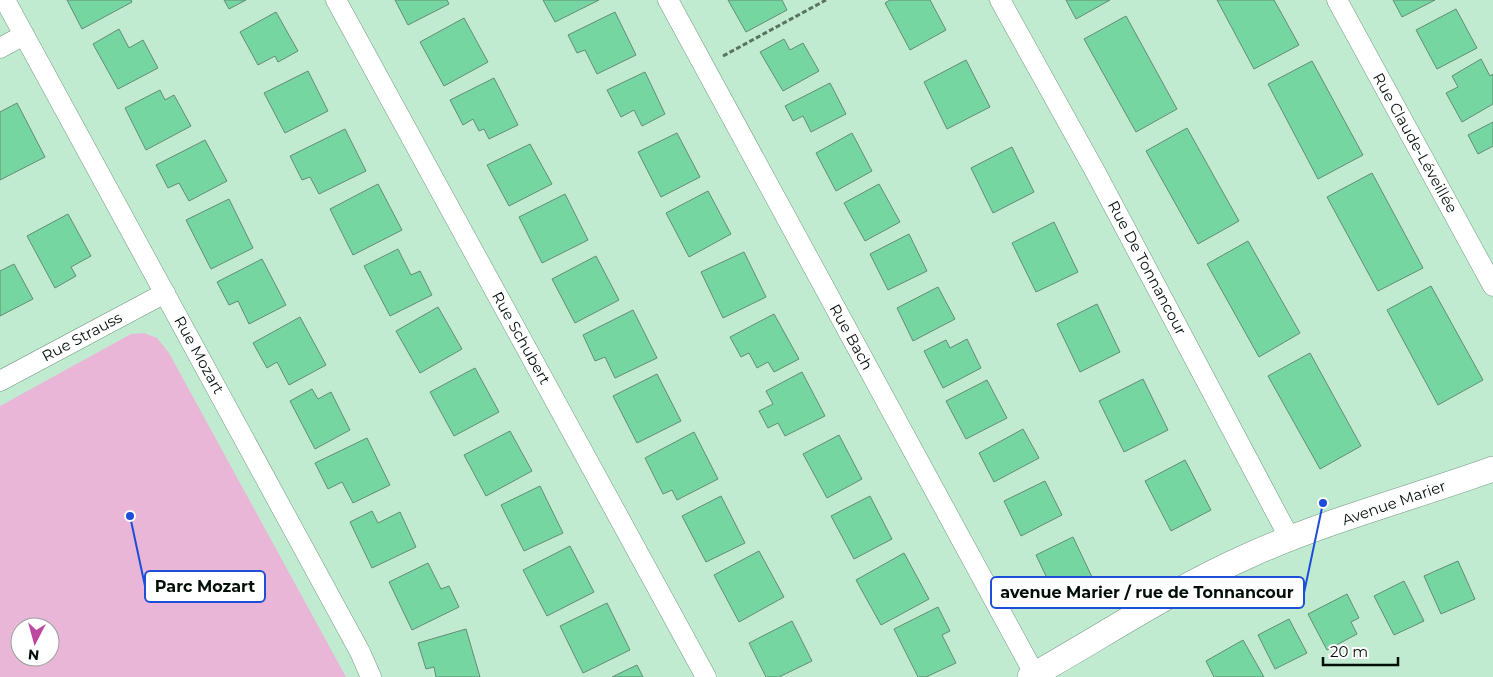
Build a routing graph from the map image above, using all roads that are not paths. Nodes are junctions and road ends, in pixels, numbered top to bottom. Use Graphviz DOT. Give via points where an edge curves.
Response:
graph roads {
  1 [pos="5,0"];
  2 [pos="336,0"];
  3 [pos="668,0"];
  4 [pos="1000,0"];
  5 [pos="1338,0"];
  6 [pos="24,35"];
  7 [pos="0,48"];
  8 [pos="1493,286"];
  9 [pos="164,293"];
  10 [pos="0,381"];
  11 [pos="1493,469"];
  12 [pos="1290,539"];
  13 [pos="1032,676"];
  14 [pos="371,677"];
  15 [pos="706,677"];
  1 -- 6 [label="street, Rue Mozart"];
  2 -- 15 [label="street, Rue Schubert"];
  3 -- 13 [label="street, Rue Bach"];
  4 -- 12 [label="street, Rue De Tonnancour"];
  5 -- 8 [label="street, Rue Claude-Léveillée"];
  6 -- 7 [label="street"];
  6 -- 9 [label="street, Rue Mozart"];
  9 -- 10 [label="street, Rue Strauss"];
  9 -- 14 [label="street, Rue Mozart"];
  11 -- 12 [label="street, Avenue Marier"];
  12 -- 13 [label="street, Avenue Marier" via="1238,561 1173,595"];
}
